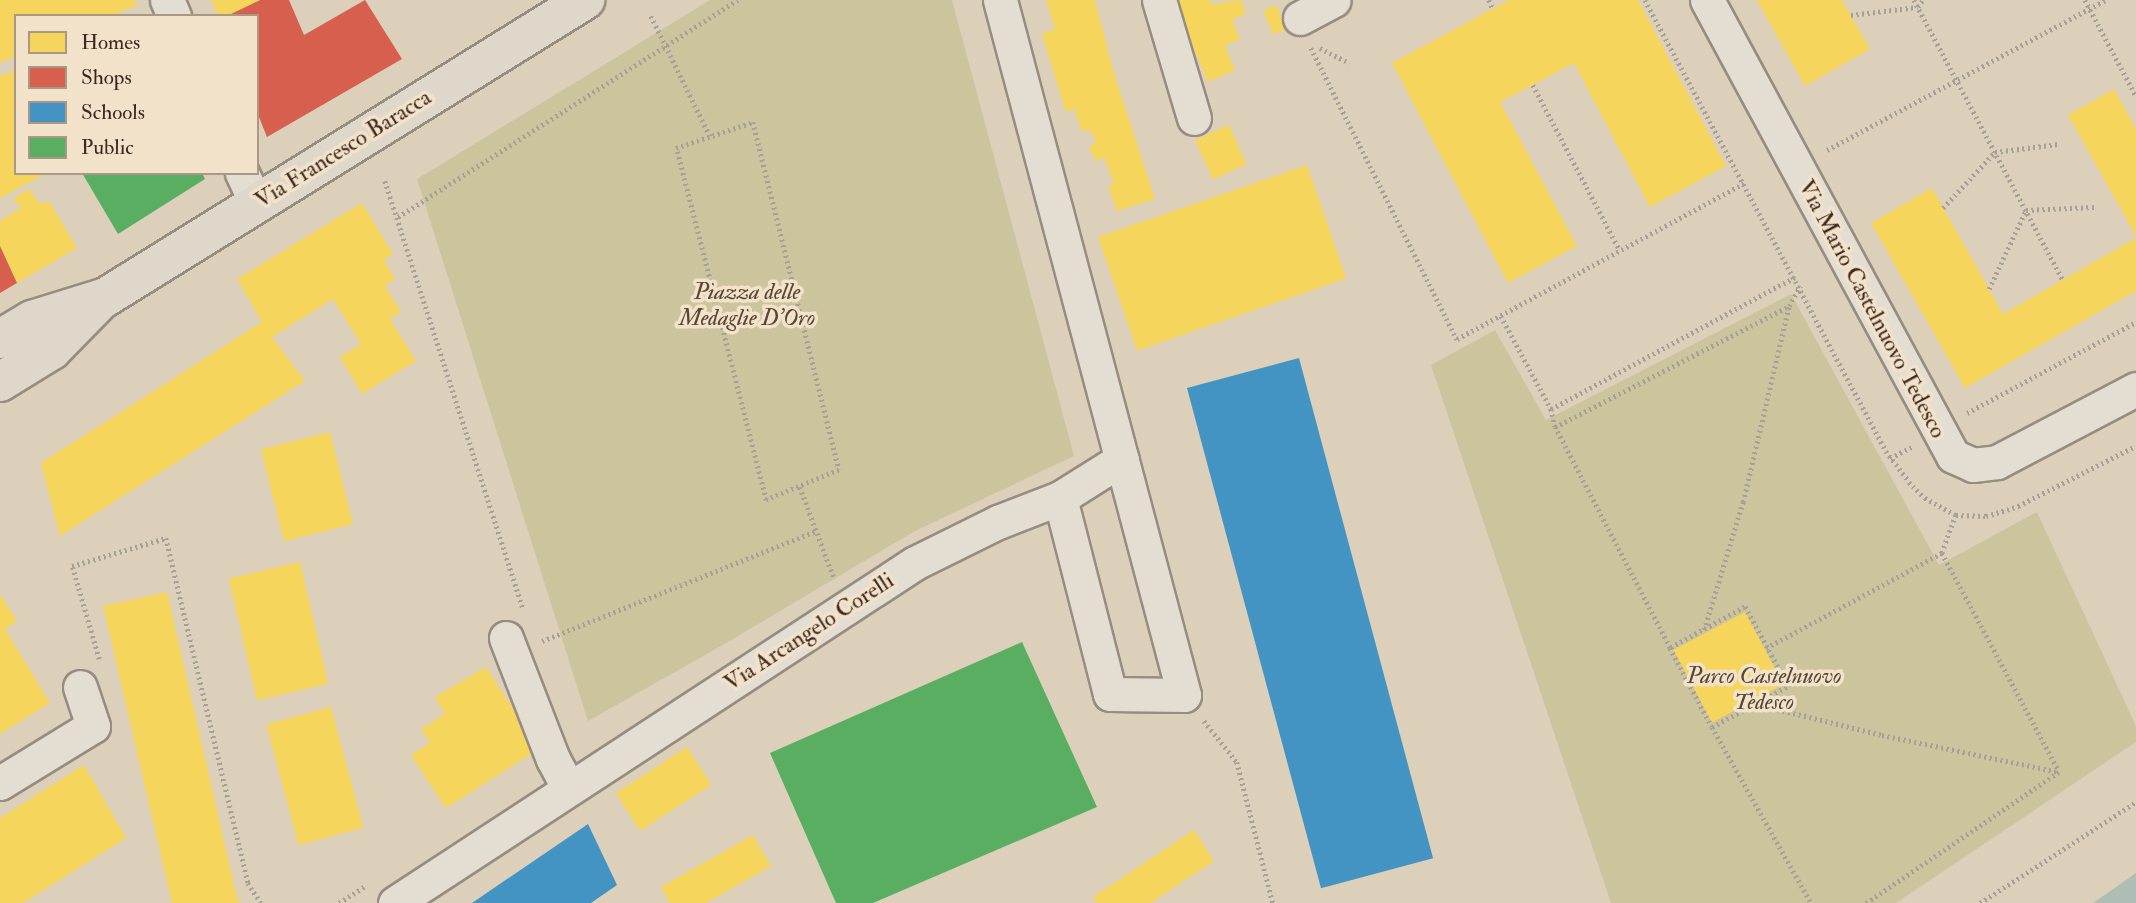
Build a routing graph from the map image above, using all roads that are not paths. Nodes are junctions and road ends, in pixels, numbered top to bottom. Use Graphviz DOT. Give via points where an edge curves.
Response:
graph roads {
  1 [pos="585,0"];
  2 [pos="1000,0"];
  3 [pos="1159,0"];
  4 [pos="1334,0"];
  5 [pos="1707,0"];
  6 [pos="1300,18"];
  7 [pos="1194,118"];
  8 [pos="249,188"];
  9 [pos="102,299"];
  10 [pos="0,339"];
  11 [pos="0,382"];
  12 [pos="2136,389"];
  13 [pos="1122,459"];
  14 [pos="1060,498"];
  15 [pos="522,633"];
  16 [pos="80,687"];
  17 [pos="0,783"];
  18 [pos="568,787"];
  19 [pos="395,903"];
  1 -- 8 [label="main road, Via Francesco Baracca"];
  2 -- 13 [label="street"];
  3 -- 7 [label="street"];
  4 -- 6 [label="street"];
  5 -- 12 [label="street, Via Mario Castelnuovo Tedesco" via="1953,456 1973,465 1997,462"];
  8 -- 9 [label="main road, Via Francesco Baracca"];
  9 -- 10 [label="main road, Via Francesco Baracca" via="32,320"];
  9 -- 11 [label="main road, Via Francesco Baracca" via="52,350"];
  13 -- 14 [label="street, Via Arcangelo Corelli"];
  13 -- 14 [label="street" via="1184,695 1110,694"];
  14 -- 18 [label="street, Via Arcangelo Corelli" via="915,563"];
  15 -- 18 [label="street" via="553,759"];
  16 -- 17 [label="street" via="93,726"];
  18 -- 19 [label="street, Via Arcangelo Corelli"];
}
